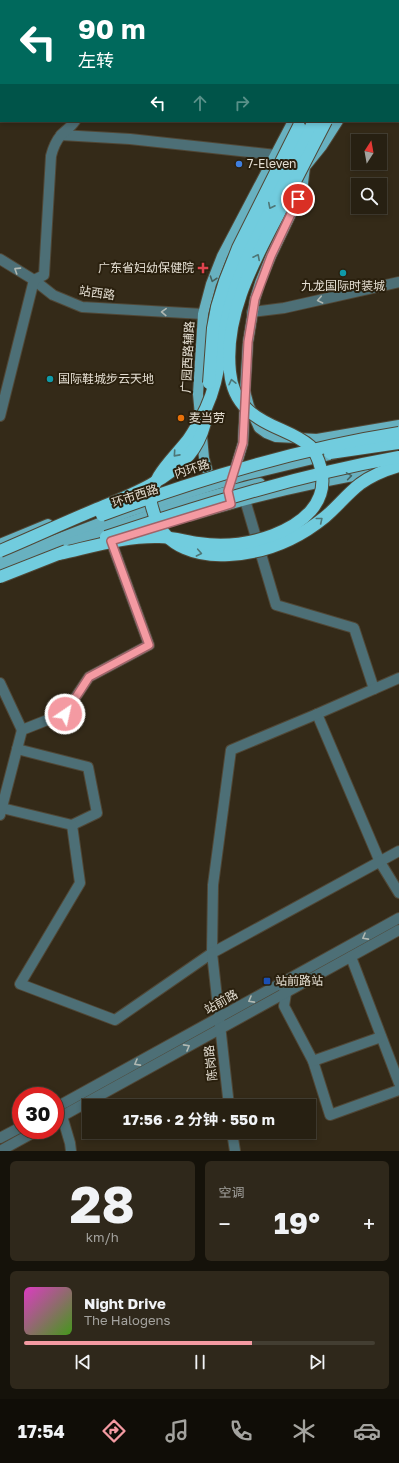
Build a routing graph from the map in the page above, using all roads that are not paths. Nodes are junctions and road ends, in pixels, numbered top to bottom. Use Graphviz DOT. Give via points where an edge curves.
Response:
graph roads {
  1 [pos="74,122"];
  2 [pos="292,122"];
  3 [pos="301,122"];
  4 [pos="309,122"];
  5 [pos="313,122"];
  6 [pos="326,122"];
  7 [pos="327,122"];
  8 [pos="337,122"];
  9 [pos="287,132"];
  10 [pos="61,135"];
  11 [pos="276,155"];
  12 [pos="305,166"];
  13 [pos="0,259"];
  14 [pos="34,280"];
  15 [pos="399,282"];
  16 [pos="252,312"];
  17 [pos="203,314"];
  18 [pos="245,392"];
  19 [pos="198,394"];
  20 [pos="0,416"];
  21 [pos="399,425"];
  22 [pos="399,432"];
  23 [pos="399,442"];
  24 [pos="399,452"];
  25 [pos="399,457"];
  26 [pos="399,467"];
  27 [pos="233,475"];
  28 [pos="217,484"];
  29 [pos="253,485"];
  30 [pos="228,491"];
  31 [pos="256,497"];
  32 [pos="245,500"];
  33 [pos="231,504"];
  34 [pos="89,508"];
  35 [pos="130,516"];
  36 [pos="68,535"];
  37 [pos="111,541"];
  38 [pos="3,550"];
  39 [pos="59,554"];
  40 [pos="0,561"];
  41 [pos="0,570"];
  42 [pos="0,577"];
  43 [pos="0,583"];
  44 [pos="399,678"];
  45 [pos="0,683"];
  46 [pos="374,690"];
  47 [pos="317,714"];
  48 [pos="22,730"];
  49 [pos="18,749"];
  50 [pos="1,812"];
  51 [pos="72,825"];
  52 [pos="399,851"];
  53 [pos="380,862"];
  54 [pos="399,893"];
  55 [pos="399,918"];
  56 [pos="399,930"];
  57 [pos="212,953"];
  58 [pos="351,957"];
  59 [pos="281,983"];
  60 [pos="286,992"];
  61 [pos="219,1018"];
  62 [pos="221,1028"];
  63 [pos="381,1037"];
  64 [pos="313,1061"];
  65 [pos="399,1083"];
  66 [pos="399,1090"];
  67 [pos="228,1099"];
  68 [pos="64,1103"];
  69 [pos="64,1115"];
  70 [pos="64,1130"];
  71 [pos="12,1132"];
  72 [pos="0,1138"];
  73 [pos="22,1139"];
  74 [pos="233,1139"];
  75 [pos="0,1151"];
  76 [pos="71,1151"];
  77 [pos="235,1151"];
  1 -- 10 [label="street"];
  2 -- 9 [label="main road, 广园西路辅路"];
  3 -- 38 [label="highway, bridge" via="238,248 225,281 213,328 206,420 190,454 172,470 148,485"];
  4 -- 9 [label="main road" via="301,138"];
  5 -- 26 [label="highway, one-way, bridge" via="237,273 224,315 218,370 212,393 194,431 160,476 151,503 157,523 165,535 183,549 212,555 252,553 279,545 306,531 360,484 382,472"];
  39 -- 6 [label="highway, one-way, bridge" via="148,537 222,545 260,540 288,528 316,505 322,488 322,472 310,446 251,414 234,392 230,373 231,336 238,304 249,273"];
  7 -- 12 [label="main road"];
  8 -- 12 [label="main road"];
  9 -- 11 [label="main road, 广园西路辅路"];
  10 -- 11 [label="street" via="130,139"];
  10 -- 14 [label="street" via="53,146 51,156 44,276"];
  11 -- 17 [label="main road, 广园西路辅路, one-way" via="222,256"];
  12 -- 16 [label="main road" via="302,191 271,256"];
  14 -- 13 [label="street, 站西路, one-way"];
  17 -- 14 [label="street, 站西路, one-way" via="82,307 53,295"];
  14 -- 20 [label="street"];
  15 -- 16 [label="street, one-way" via="284,308"];
  16 -- 18 [label="main road"];
  17 -- 19 [label="main road, 广园西路辅路"];
  18 -- 21 [label="main road" via="259,428 276,437 317,439"];
  18 -- 27 [label="main road" via="243,443"];
  19 -- 28 [label="main road, 广园西路辅路" via="204,458 209,476"];
  19 -- 34 [label="main road" via="190,448 182,465 172,472"];
  22 -- 27 [label="highway, 内环路, bridge" via="329,445"];
  23 -- 27 [label="highway, bridge" via="343,451"];
  24 -- 29 [label="main road, 环市西路"];
  25 -- 39 [label="highway, bridge" via="341,468 215,502"];
  31 -- 26 [label="main road, one-way"];
  27 -- 28 [label="main road, 环市西路"];
  27 -- 30 [label="main road"];
  27 -- 38 [label="highway, 内环路, bridge" via="139,501"];
  28 -- 30 [label="main road, 广园西路辅路"];
  28 -- 35 [label="main road, 环市西路"];
  29 -- 30 [label="main road, 环市西路"];
  29 -- 31 [label="main road"];
  30 -- 33 [label="main road"];
  30 -- 35 [label="main road, 环市西路"];
  31 -- 32 [label="main road"];
  32 -- 33 [label="main road"];
  32 -- 46 [label="street" via="276,605 354,628"];
  33 -- 37 [label="main road"];
  34 -- 35 [label="main road"];
  34 -- 36 [label="main road"];
  34 -- 38 [label="main road"];
  35 -- 36 [label="main road, 环市西路"];
  35 -- 41 [label="main road, 环市西路"];
  36 -- 38 [label="main road, 环市西路"];
  37 -- 43 [label="main road"];
  37 -- 48 [label="street" via="149,645 89,677 65,714"];
  38 -- 40 [label="main road, 环市西路"];
  39 -- 42 [label="highway, bridge"];
  44 -- 46 [label="street"];
  45 -- 48 [label="street"];
  46 -- 47 [label="street"];
  47 -- 53 [label="street"];
  47 -- 57 [label="street, 陈岗路" via="231,750 213,885"];
  48 -- 49 [label="street"];
  49 -- 50 [label="street"];
  49 -- 51 [label="street" via="88,767 97,813"];
  50 -- 51 [label="street"];
  51 -- 57 [label="street" via="80,883 20,984 116,1020"];
  52 -- 53 [label="street"];
  53 -- 54 [label="street"];
  53 -- 57 [label="street"];
  55 -- 59 [label="street, 站前路, one-way"];
  56 -- 58 [label="street, 站前路"];
  57 -- 61 [label="street, 陈岗路"];
  58 -- 60 [label="street, 站前路"];
  58 -- 63 [label="street"];
  59 -- 60 [label="street"];
  59 -- 61 [label="street, 站前路, one-way"];
  60 -- 62 [label="street, 站前路"];
  60 -- 64 [label="street" via="284,1006"];
  61 -- 62 [label="street, 陈岗路"];
  61 -- 68 [label="street, 站前路, one-way"];
  62 -- 67 [label="street, 陈岗路"];
  69 -- 62 [label="street, 站前路, one-way"];
  63 -- 64 [label="street"];
  63 -- 65 [label="street"];
  64 -- 66 [label="street" via="330,1115"];
  70 -- 76 [label="street"];
  71 -- 72 [label="street"];
  73 -- 75 [label="street"];
  74 -- 77 [label="street"];
}
